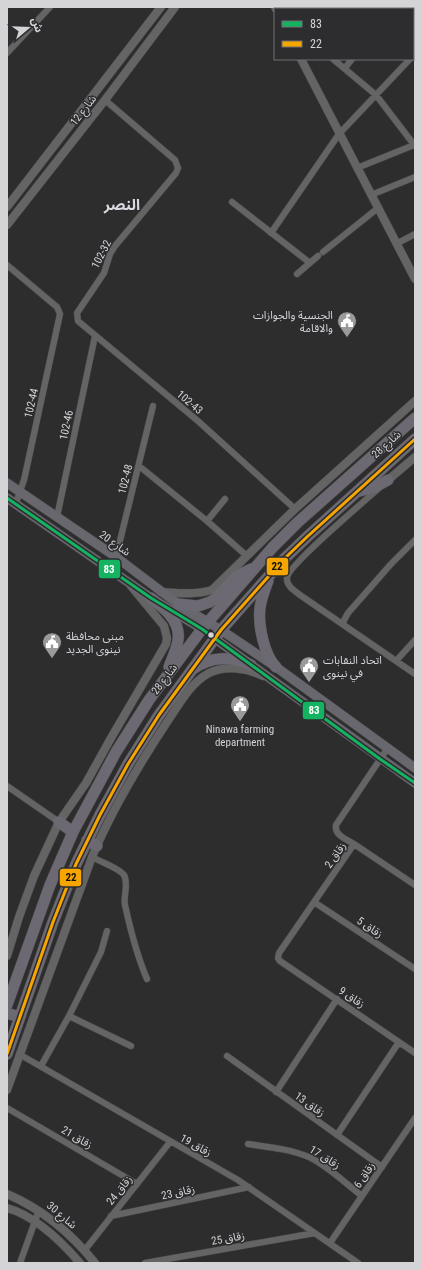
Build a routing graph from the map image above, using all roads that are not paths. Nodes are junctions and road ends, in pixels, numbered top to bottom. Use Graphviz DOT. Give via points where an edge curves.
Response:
graph roads {
  1 [pos="50,7"];
  2 [pos="161,7"];
  3 [pos="175,7"];
  4 [pos="7,53"];
  5 [pos="302,60"];
  6 [pos="334,60"];
  7 [pos="351,60"];
  8 [pos="410,60"];
  9 [pos="115,66"];
  10 [pos="345,68"];
  11 [pos="125,73"];
  12 [pos="376,95"];
  13 [pos="105,100"];
  14 [pos="339,134"];
  15 [pos="414,145"];
  16 [pos="357,168"];
  17 [pos="415,176"];
  18 [pos="28,180"];
  19 [pos="37,186"];
  20 [pos="371,195"];
  21 [pos="232,202"];
  22 [pos="7,207"];
  23 [pos="378,208"];
  24 [pos="7,225"];
  25 [pos="271,233"];
  26 [pos="415,234"];
  27 [pos="396,244"];
  28 [pos="323,252"];
  29 [pos="318,256"];
  30 [pos="310,263"];
  31 [pos="7,266"];
  32 [pos="297,274"];
  33 [pos="415,279"];
  34 [pos="79,310"];
  35 [pos="95,336"];
  36 [pos="415,401"];
  37 [pos="153,406"];
  38 [pos="415,418"];
  39 [pos="415,439"];
  40 [pos="415,457"];
  41 [pos="138,466"];
  42 [pos="388,480"];
  43 [pos="7,483"];
  44 [pos="20,492"];
  45 [pos="355,495"];
  46 [pos="7,498"];
  47 [pos="225,499"];
  48 [pos="16,503"];
  49 [pos="295,509"];
  50 [pos="57,517"];
  51 [pos="207,521"];
  52 [pos="415,540"];
  53 [pos="247,556"];
  54 [pos="116,557"];
  55 [pos="257,566"];
  56 [pos="275,570"];
  57 [pos="119,575"];
  58 [pos="156,595"];
  59 [pos="178,604"];
  60 [pos="342,624"];
  61 [pos="205,626"];
  62 [pos="218,634"];
  63 [pos="415,640"];
  64 [pos="396,661"];
  65 [pos="251,665"];
  66 [pos="276,667"];
  67 [pos="190,672"];
  68 [pos="415,674"];
  69 [pos="271,680"];
  70 [pos="162,682"];
  71 [pos="387,749"];
  72 [pos="380,759"];
  73 [pos="415,768"];
  74 [pos="415,783"];
  75 [pos="7,786"];
  76 [pos="59,822"];
  77 [pos="73,832"];
  78 [pos="87,840"];
  79 [pos="354,844"];
  80 [pos="97,846"];
  81 [pos="92,857"];
  82 [pos="415,885"];
  83 [pos="314,902"];
  84 [pos="107,931"];
  85 [pos="10,935"];
  86 [pos="7,956"];
  87 [pos="278,958"];
  88 [pos="414,967"];
  89 [pos="148,979"];
  90 [pos="337,999"];
  91 [pos="7,1005"];
  92 [pos="7,1013"];
  93 [pos="70,1016"];
  94 [pos="19,1017"];
  95 [pos="399,1042"];
  96 [pos="131,1046"];
  97 [pos="415,1052"];
  98 [pos="7,1054"];
  99 [pos="19,1054"];
  100 [pos="226,1056"];
  101 [pos="41,1066"];
  102 [pos="7,1090"];
  103 [pos="276,1092"];
  104 [pos="7,1108"];
  105 [pos="415,1118"];
  106 [pos="337,1135"];
  107 [pos="170,1142"];
  108 [pos="248,1144"];
  109 [pos="382,1167"];
  110 [pos="138,1184"];
  111 [pos="249,1187"];
  112 [pos="7,1194"];
  113 [pos="362,1196"];
  114 [pos="7,1208"];
  115 [pos="39,1210"];
  116 [pos="111,1216"];
  117 [pos="34,1221"];
  118 [pos="315,1233"];
  119 [pos="330,1244"];
  120 [pos="84,1251"];
  121 [pos="20,1263"];
  122 [pos="80,1263"];
  123 [pos="95,1263"];
  124 [pos="145,1263"];
  125 [pos="358,1263"];
  1 -- 4 [label="street"];
  2 -- 9 [label="main road, شارع 12"];
  3 -- 11 [label="main road, شارع 12"];
  5 -- 14 [label="main road"];
  6 -- 10 [label="street"];
  7 -- 10 [label="street"];
  8 -- 12 [label="street"];
  9 -- 11 [label="main road"];
  9 -- 18 [label="main road, شارع 12"];
  10 -- 12 [label="street"];
  11 -- 13 [label="main road, شارع 12"];
  12 -- 14 [label="street"];
  12 -- 15 [label="street"];
  13 -- 19 [label="main road, شارع 12"];
  13 -- 34 [label="street, 102-32" via="175,160 178,168 115,246 104,273"];
  14 -- 16 [label="main road"];
  14 -- 25 [label="street"];
  15 -- 16 [label="street"];
  16 -- 20 [label="main road"];
  17 -- 20 [label="street"];
  18 -- 19 [label="main road"];
  18 -- 22 [label="main road, شارع 12"];
  19 -- 24 [label="main road, شارع 12"];
  20 -- 23 [label="main road"];
  21 -- 25 [label="street"];
  23 -- 27 [label="main road"];
  23 -- 28 [label="street"];
  25 -- 30 [label="street"];
  26 -- 27 [label="street"];
  27 -- 33 [label="main road"];
  29 -- 30 [label="street"];
  30 -- 32 [label="street"];
  31 -- 44 [label="street, 102-44" via="57,307 61,317"];
  34 -- 35 [label="street, 102-43" via="78,321"];
  35 -- 49 [label="street, 102-43" via="198,421"];
  35 -- 50 [label="street, 102-46"];
  36 -- 49 [label="main road"];
  37 -- 41 [label="street, 102-48"];
  38 -- 55 [label="highway, شارع 28" via="298,523"];
  39 -- 45 [label="highway, شارع 28"];
  40 -- 42 [label="main road"];
  41 -- 51 [label="street"];
  41 -- 54 [label="street, 102-48"];
  42 -- 45 [label="highway"];
  42 -- 60 [label="street" via="315,546 287,576 291,587"];
  43 -- 44 [label="main road, شارع 20"];
  44 -- 48 [label="street, 102-44"];
  44 -- 50 [label="main road, شارع 20"];
  45 -- 56 [label="highway, شارع 28" via="308,536"];
  46 -- 48 [label="main road, شارع 20"];
  47 -- 51 [label="street"];
  48 -- 57 [label="main road, شارع 20"];
  49 -- 53 [label="main road"];
  50 -- 54 [label="main road, شارع 20"];
  51 -- 53 [label="street"];
  52 -- 60 [label="street" via="348,613"];
  53 -- 58 [label="main road" via="212,590 201,593"];
  54 -- 58 [label="main road, شارع 20"];
  55 -- 59 [label="highway" via="237,576 210,602 198,606"];
  55 -- 61 [label="highway, شارع 28"];
  56 -- 62 [label="highway, شارع 28"];
  56 -- 66 [label="highway" via="264,591 260,614 266,649"];
  57 -- 58 [label="main road, شارع 20"];
  57 -- 76 [label="main road" via="160,620 166,632 166,644 86,783"];
  58 -- 59 [label="main road, شارع 20"];
  58 -- 61 [label="main road, شارع 20"];
  58 -- 70 [label="highway" via="172,618 179,634 177,646"];
  59 -- 61 [label="main road, شارع 20"];
  60 -- 64 [label="street"];
  61 -- 62 [label="highway"];
  61 -- 70 [label="highway, شارع 28"];
  62 -- 65 [label="main road"];
  62 -- 66 [label="main road"];
  62 -- 67 [label="highway, شارع 28"];
  63 -- 64 [label="street"];
  64 -- 68 [label="street"];
  65 -- 67 [label="highway" via="222,658 205,663"];
  65 -- 69 [label="main road"];
  66 -- 71 [label="main road"];
  67 -- 78 [label="highway, شارع 28" via="142,741"];
  69 -- 72 [label="main road"];
  69 -- 80 [label="main road" via="238,668 222,669 198,681 147,753"];
  70 -- 77 [label="highway, شارع 28" via="120,746"];
  71 -- 72 [label="street, زقاق 2"];
  71 -- 73 [label="main road"];
  72 -- 74 [label="main road"];
  72 -- 79 [label="street, زقاق 2" via="336,824 337,834"];
  75 -- 76 [label="street"];
  76 -- 77 [label="highway"];
  76 -- 85 [label="main road"];
  77 -- 91 [label="highway, شارع 28" via="50,885"];
  78 -- 80 [label="highway"];
  78 -- 94 [label="highway, شارع 28"];
  79 -- 82 [label="street"];
  79 -- 83 [label="street, زقاق 2"];
  80 -- 81 [label="main road"];
  81 -- 89 [label="street" via="118,870 125,877 125,906 140,961"];
  81 -- 99 [label="main road"];
  83 -- 87 [label="street, زقاق 2"];
  83 -- 88 [label="street, زقاق 5"];
  84 -- 93 [label="street" via="101,952"];
  85 -- 86 [label="main road"];
  87 -- 90 [label="street, زقاق 9"];
  90 -- 95 [label="street, زقاق 9"];
  90 -- 103 [label="street"];
  92 -- 94 [label="highway"];
  93 -- 96 [label="street"];
  93 -- 101 [label="street"];
  94 -- 98 [label="highway, شارع 28"];
  95 -- 97 [label="street, زقاق 9"];
  95 -- 106 [label="street"];
  99 -- 101 [label="street, زقاق 19"];
  99 -- 102 [label="main road"];
  100 -- 103 [label="street, زقاق 13"];
  101 -- 107 [label="street, زقاق 19"];
  103 -- 106 [label="street, زقاق 13"];
  104 -- 110 [label="street, زقاق 21"];
  105 -- 109 [label="street, زقاق 6"];
  106 -- 109 [label="street, زقاق 13"];
  107 -- 110 [label="street, زقاق 24"];
  107 -- 111 [label="street, زقاق 19"];
  108 -- 113 [label="street, زقاق 17" via="296,1152 310,1158"];
  109 -- 113 [label="street, زقاق 6"];
  110 -- 116 [label="street, زقاق 24"];
  111 -- 116 [label="street, زقاق 23"];
  111 -- 118 [label="street, زقاق 19"];
  112 -- 115 [label="main road, شارع 30"];
  113 -- 119 [label="street, زقاق 6"];
  114 -- 117 [label="main road, شارع 30"];
  115 -- 117 [label="street"];
  115 -- 120 [label="main road, شارع 30"];
  116 -- 120 [label="street, زقاق 24"];
  117 -- 121 [label="street"];
  117 -- 122 [label="main road, شارع 30" via="60,1241"];
  118 -- 119 [label="street, زقاق 19"];
  118 -- 124 [label="street, زقاق 25"];
  119 -- 125 [label="street, زقاق 19"];
  120 -- 123 [label="main road, شارع 30"];
}
